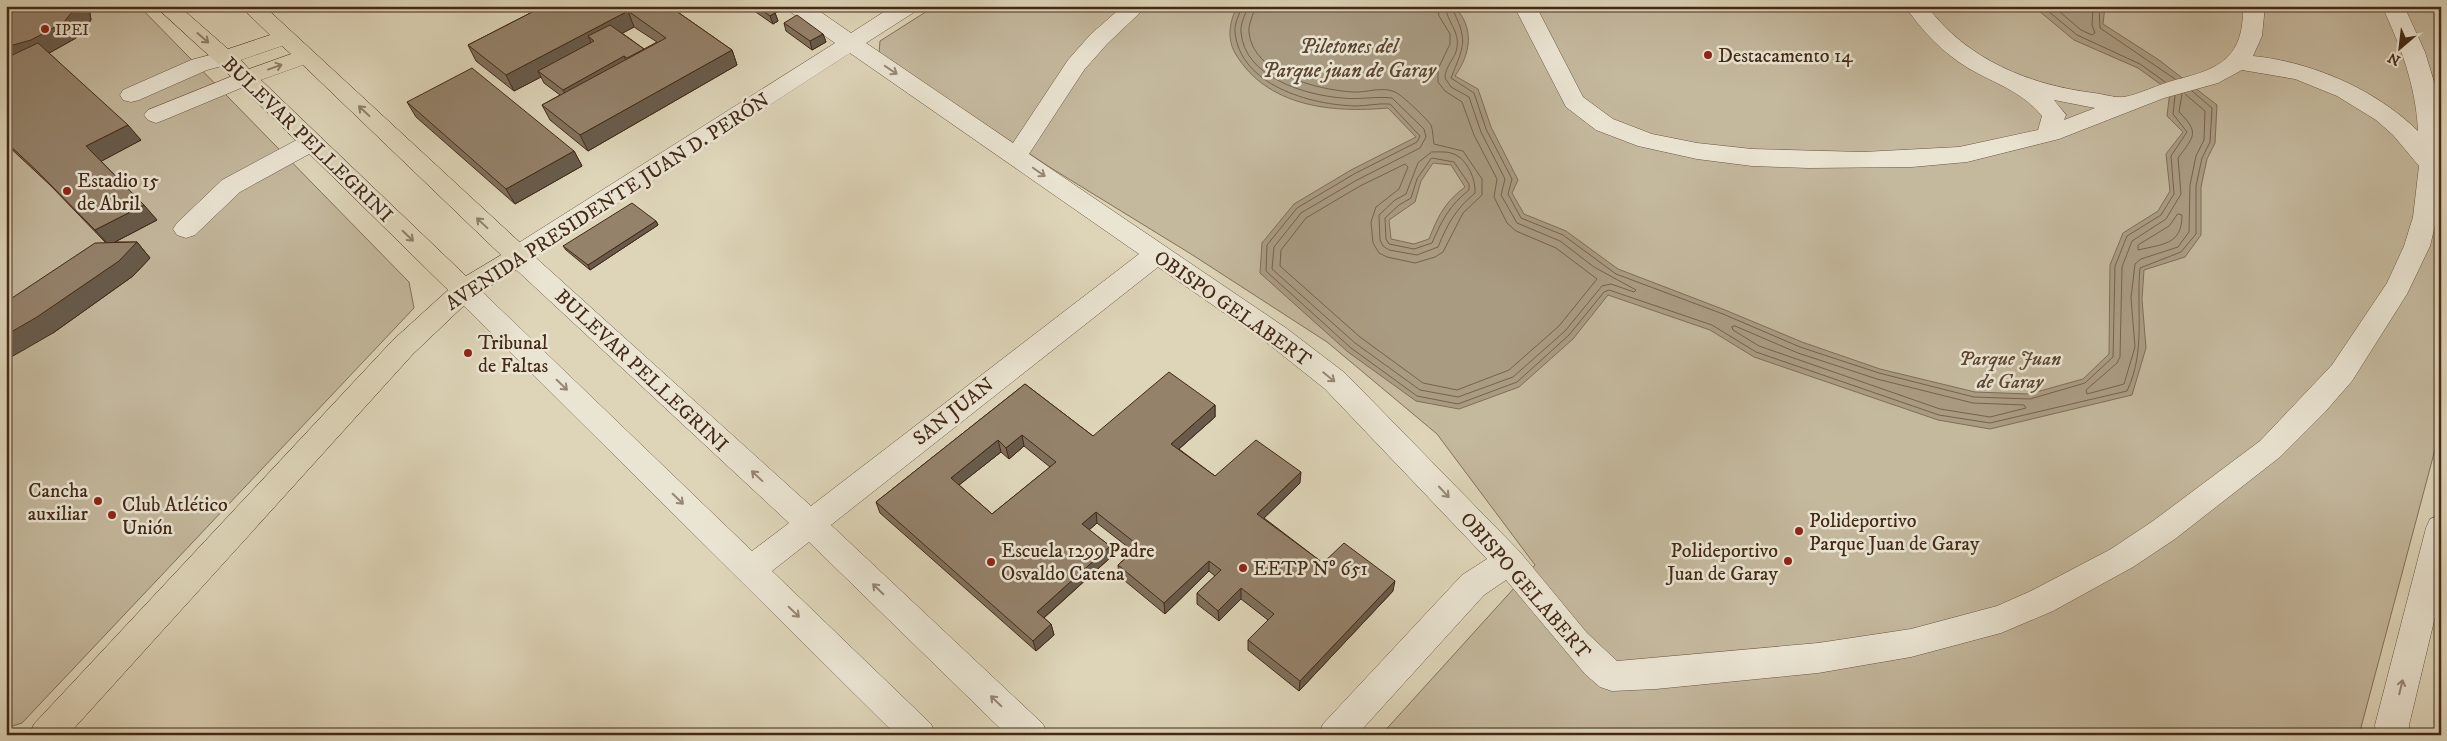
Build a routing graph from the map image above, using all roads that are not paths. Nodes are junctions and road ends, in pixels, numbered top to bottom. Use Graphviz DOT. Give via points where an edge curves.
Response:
graph roads {
  1 [pos="166,6"];
  2 [pos="251,6"];
  3 [pos="797,6"];
  4 [pos="908,6"];
  5 [pos="1136,6"];
  6 [pos="1525,6"];
  7 [pos="1916,6"];
  8 [pos="2254,6"];
  9 [pos="2393,6"];
  10 [pos="286,37"];
  11 [pos="851,43"];
  12 [pos="306,56"];
  13 [pos="225,58"];
  14 [pos="2237,62"];
  15 [pos="245,78"];
  16 [pos="2012,82"];
  17 [pos="131,95"];
  18 [pos="2128,104"];
  19 [pos="156,115"];
  20 [pos="2048,134"];
  21 [pos="312,142"];
  22 [pos="1016,156"];
  23 [pos="2430,164"];
  24 [pos="186,228"];
  25 [pos="1157,254"];
  26 [pos="518,256"];
  27 [pos="464,290"];
  28 [pos="809,523"];
  29 [pos="2441,528"];
  30 [pos="1509,561"];
  31 [pos="751,570"];
  32 [pos="46,735"];
  33 [pos="919,735"];
  34 [pos="1031,735"];
  35 [pos="1335,735"];
  36 [pos="2392,735"];
  1 -- 13 [label="main road, BULEVAR PELLEGRINI, one-way"];
  2 -- 10 [label="main road, BULEVAR PELLEGRINI"];
  3 -- 11 [label="street, OBISPO GELABERT"];
  4 -- 11 [label="street, AVENIDA PRESIDENTE JUAN D. PERÓN"];
  5 -- 22 [label="street" via="1076,65"];
  6 -- 20 [label="street" via="1574,102 1584,113 1625,134 1664,144 1708,153 1771,159 1848,161 1952,156 2016,144"];
  7 -- 16 [label="street" via="1933,29 1956,50"];
  8 -- 14 [label="street" via="2255,24 2250,41"];
  9 -- 23 [label="street" via="2414,52 2424,85"];
  10 -- 12 [label="main road, BULEVAR PELLEGRINI"];
  10 -- 13 [label="main road"];
  11 -- 22 [label="street, OBISPO GELABERT, one-way"];
  11 -- 26 [label="street, AVENIDA PRESIDENTE JUAN D. PERÓN"];
  15 -- 12 [label="main road, one-way"];
  26 -- 12 [label="main road, BULEVAR PELLEGRINI, one-way"];
  13 -- 15 [label="main road, BULEVAR PELLEGRINI"];
  13 -- 17 [label="street" via="200,65"];
  14 -- 18 [label="street" via="2218,74"];
  14 -- 23 [label="street" via="2282,67 2349,94 2401,129"];
  15 -- 19 [label="street"];
  15 -- 21 [label="main road, BULEVAR PELLEGRINI"];
  16 -- 18 [label="street" via="2080,99"];
  16 -- 20 [label="street" via="2041,98 2054,114"];
  18 -- 20 [label="street"];
  21 -- 24 [label="street" via="231,186"];
  21 -- 27 [label="main road, BULEVAR PELLEGRINI, one-way"];
  22 -- 25 [label="street, OBISPO GELABERT, one-way"];
  23 -- 30 [label="street, OBISPO GELABERT" via="2429,196 2417,246 2398,287 2342,373 2315,404 2270,449 2164,530 2122,558 2042,602 2001,620 1910,643 1818,658 1612,676 1576,643"];
  25 -- 28 [label="street, SAN JUAN"];
  25 -- 30 [label="street, OBISPO GELABERT, one-way" via="1276,335 1335,382"];
  26 -- 27 [label="main road, AVENIDA PRESIDENTE JUAN D. PERÓN"];
  28 -- 26 [label="street, BULEVAR PELLEGRINI, one-way"];
  27 -- 31 [label="street, BULEVAR PELLEGRINI, one-way"];
  27 -- 32 [label="main road, AVENIDA PRESIDENTE JUAN D. PERÓN" via="403,346"];
  28 -- 31 [label="street, SAN JUAN"];
  34 -- 28 [label="street, BULEVAR PELLEGRINI, one-way"];
  36 -- 29 [label="street, one-way"];
  30 -- 35 [label="street" via="1473,585"];
  31 -- 33 [label="street, BULEVAR PELLEGRINI, one-way"];
}
